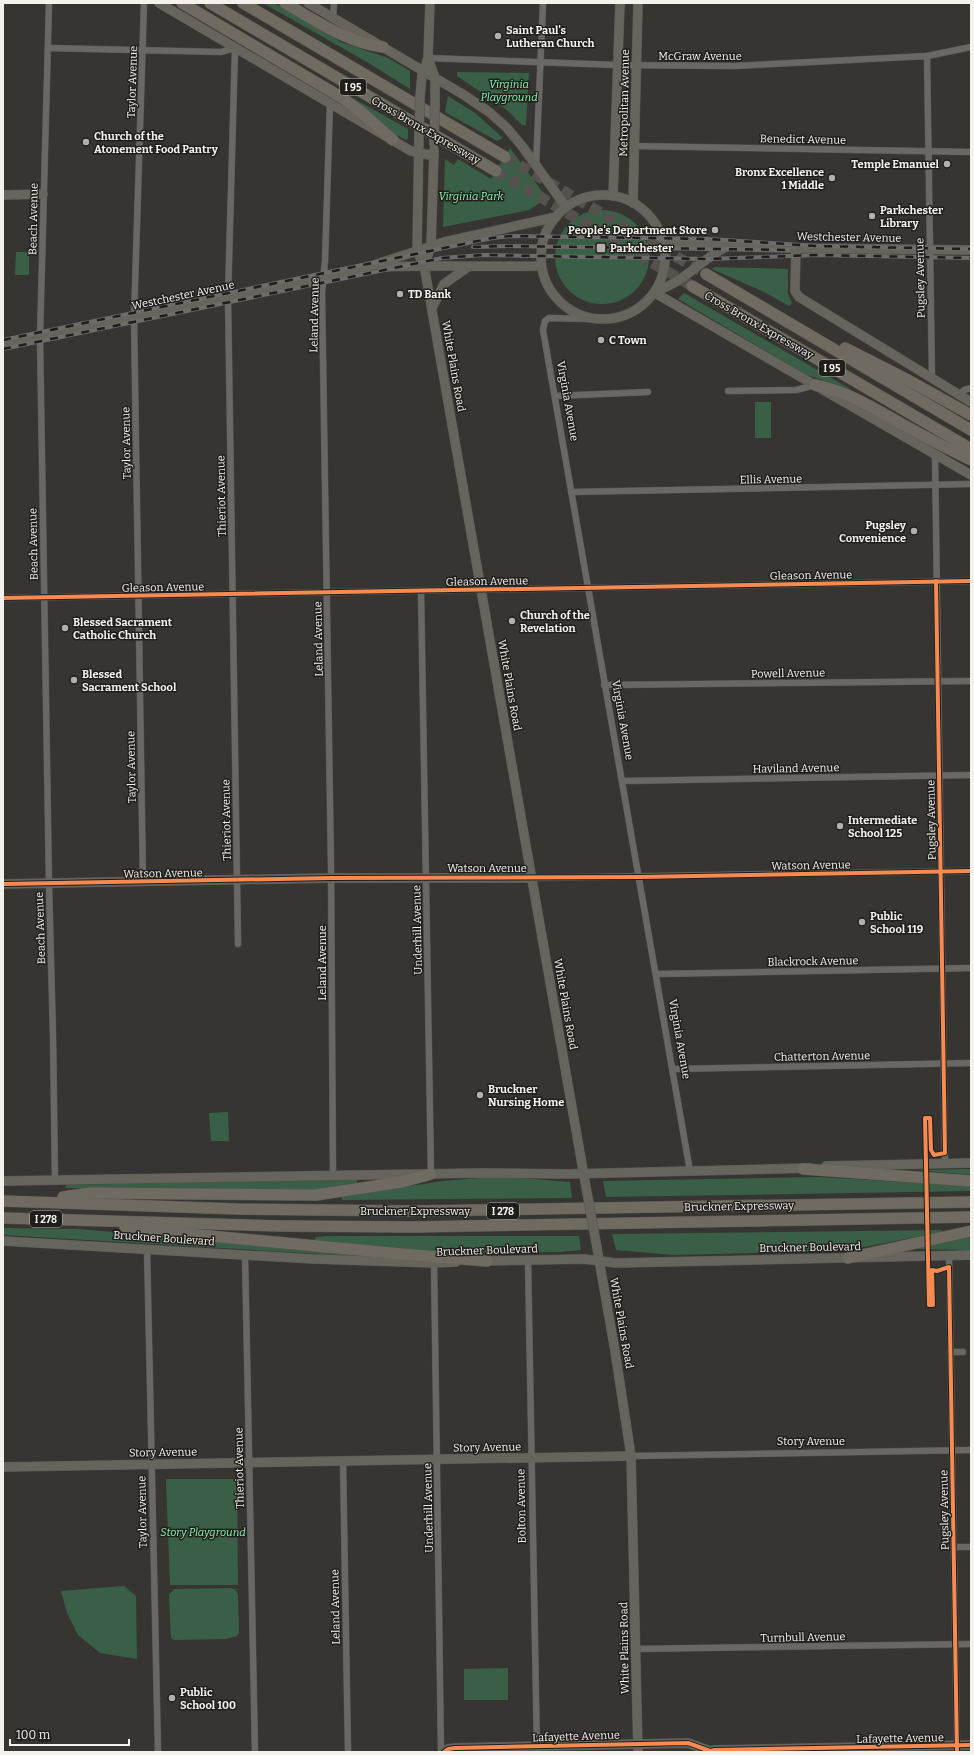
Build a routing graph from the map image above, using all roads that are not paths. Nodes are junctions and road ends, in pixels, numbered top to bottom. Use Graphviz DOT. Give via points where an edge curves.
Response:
graph roads {
  1 [pos="50,3"];
  2 [pos="144,3"];
  3 [pos="159,3"];
  4 [pos="182,3"];
  5 [pos="210,3"];
  6 [pos="243,3"];
  7 [pos="285,3"];
  8 [pos="308,3"];
  9 [pos="334,3"];
  10 [pos="430,3"];
  11 [pos="543,3"];
  12 [pos="620,3"];
  13 [pos="638,3"];
  14 [pos="333,18"];
  15 [pos="383,47"];
  16 [pos="971,47"];
  17 [pos="48,48"];
  18 [pos="235,48"];
  19 [pos="143,50"];
  20 [pos="927,56"];
  21 [pos="428,58"];
  22 [pos="541,61"];
  23 [pos="617,65"];
  24 [pos="636,66"];
  25 [pos="423,71"];
  26 [pos="436,78"];
  27 [pos="330,103"];
  28 [pos="393,140"];
  29 [pos="634,146"];
  30 [pos="928,151"];
  31 [pos="971,152"];
  32 [pos="419,154"];
  33 [pos="434,156"];
  34 [pos="505,156"];
  35 [pos="536,166"];
  36 [pos="496,171"];
  37 [pos="3,194"];
  38 [pos="43,194"];
  39 [pos="613,196"];
  40 [pos="633,203"];
  41 [pos="566,207"];
  42 [pos="556,217"];
  43 [pos="664,244"];
  44 [pos="727,246"];
  45 [pos="431,247"];
  46 [pos="796,248"];
  47 [pos="929,250"];
  48 [pos="971,250"];
  49 [pos="416,252"];
  50 [pos="424,265"];
  51 [pos="541,266"];
  52 [pos="368,267"];
  53 [pos="468,267"];
  54 [pos="706,274"];
  55 [pos="325,277"];
  56 [pos="692,286"];
  57 [pos="655,292"];
  58 [pos="228,297"];
  59 [pos="752,302"];
  60 [pos="432,308"];
  61 [pos="134,318"];
  62 [pos="592,319"];
  63 [pos="40,337"];
  64 [pos="3,344"];
  65 [pos="932,379"];
  66 [pos="816,384"];
  67 [pos="971,388"];
  68 [pos="728,391"];
  69 [pos="648,392"];
  70 [pos="555,396"];
  71 [pos="960,396"];
  72 [pos="971,402"];
  73 [pos="971,415"];
  74 [pos="971,430"];
  75 [pos="971,449"];
  76 [pos="935,454"];
  77 [pos="971,460"];
  78 [pos="971,475"];
  79 [pos="971,484"];
  80 [pos="934,485"];
  81 [pos="571,492"];
  82 [pos="936,581"];
  83 [pos="971,581"];
  84 [pos="588,588"];
  85 [pos="481,590"];
  86 [pos="421,591"];
  87 [pos="327,592"];
  88 [pos="233,594"];
  89 [pos="138,596"];
  90 [pos="3,598"];
  91 [pos="44,598"];
  92 [pos="971,681"];
  93 [pos="938,682"];
  94 [pos="604,685"];
  95 [pos="940,775"];
  96 [pos="971,775"];
  97 [pos="622,781"];
  98 [pos="971,871"];
  99 [pos="941,872"];
  100 [pos="426,877"];
  101 [pos="639,877"];
  102 [pos="331,878"];
  103 [pos="532,878"];
  104 [pos="237,880"];
  105 [pos="143,882"];
  106 [pos="3,884"];
  107 [pos="48,884"];
  108 [pos="238,944"];
  109 [pos="971,968"];
  110 [pos="943,969"];
  111 [pos="656,974"];
  112 [pos="971,1063"];
  113 [pos="944,1064"];
  114 [pos="673,1069"];
  115 [pos="971,1163"];
  116 [pos="945,1164"];
  117 [pos="803,1169"];
  118 [pos="690,1171"];
  119 [pos="431,1174"];
  120 [pos="584,1174"];
  121 [pos="333,1175"];
  122 [pos="55,1180"];
  123 [pos="3,1181"];
  124 [pos="971,1181"];
  125 [pos="3,1201"];
  126 [pos="35,1201"];
  127 [pos="971,1202"];
  128 [pos="971,1217"];
  129 [pos="3,1218"];
  130 [pos="89,1220"];
  131 [pos="971,1231"];
  132 [pos="3,1241"];
  133 [pos="147,1248"];
  134 [pos="245,1255"];
  135 [pos="949,1255"];
  136 [pos="971,1255"];
  137 [pos="848,1258"];
  138 [pos="528,1260"];
  139 [pos="487,1261"];
  140 [pos="599,1261"];
  141 [pos="434,1263"];
  142 [pos="950,1352"];
  143 [pos="962,1352"];
  144 [pos="971,1450"];
  145 [pos="952,1451"];
  146 [pos="631,1456"];
  147 [pos="530,1458"];
  148 [pos="437,1460"];
  149 [pos="343,1461"];
  150 [pos="248,1463"];
  151 [pos="151,1465"];
  152 [pos="3,1467"];
  153 [pos="953,1547"];
  154 [pos="971,1547"];
  155 [pos="956,1644"];
  156 [pos="971,1644"];
  157 [pos="636,1650"];
  158 [pos="971,1745"];
  159 [pos="638,1748"];
  160 [pos="537,1749"];
  161 [pos="957,1749"];
  162 [pos="708,1751"];
  163 [pos="747,1751"];
  164 [pos="158,1752"];
  165 [pos="254,1752"];
  166 [pos="348,1752"];
  167 [pos="442,1752"];
  1 -- 17 [label="street, Beach Avenue"];
  2 -- 19 [label="street, Taylor Avenue"];
  3 -- 18 [label="main road"];
  4 -- 28 [label="highway" via="344,99"];
  5 -- 36 [label="highway, Cross Bronx Expressway / I 95"];
  6 -- 34 [label="highway, Cross Bronx Expressway / I 95"];
  7 -- 15 [label="highway" via="344,36"];
  8 -- 14 [label="main road"];
  9 -- 14 [label="street"];
  10 -- 21 [label="main road"];
  11 -- 22 [label="street"];
  12 -- 23 [label="main road, Metropolitan Avenue"];
  13 -- 24 [label="main road, Metropolitan Avenue"];
  14 -- 15 [label="main road"];
  15 -- 25 [label="main road"];
  16 -- 20 [label="street, McGraw Avenue"];
  17 -- 19 [label="street"];
  17 -- 38 [label="street, Beach Avenue"];
  18 -- 19 [label="street" via="221,52"];
  18 -- 27 [label="main road"];
  18 -- 58 [label="street, Thieriot Avenue"];
  19 -- 61 [label="street, Taylor Avenue"];
  20 -- 24 [label="street, McGraw Avenue" via="748,66"];
  20 -- 30 [label="street, Pugsley Avenue"];
  21 -- 22 [label="street, McGraw Avenue"];
  21 -- 25 [label="main road"];
  21 -- 26 [label="main road"];
  22 -- 23 [label="street, McGraw Avenue"];
  22 -- 35 [label="street"];
  23 -- 24 [label="street, McGraw Avenue"];
  23 -- 39 [label="main road, Metropolitan Avenue"];
  24 -- 29 [label="main road, Metropolitan Avenue"];
  25 -- 26 [label="main road"];
  25 -- 32 [label="main road, bridge"];
  26 -- 33 [label="main road, bridge"];
  26 -- 35 [label="main road" via="498,119"];
  27 -- 28 [label="main road"];
  27 -- 55 [label="street, Leland Avenue"];
  28 -- 32 [label="main road"];
  29 -- 30 [label="street, Benedict Avenue"];
  29 -- 40 [label="main road, Metropolitan Avenue"];
  30 -- 31 [label="street, Benedict Avenue"];
  30 -- 47 [label="street, Pugsley Avenue"];
  32 -- 33 [label="main road"];
  32 -- 49 [label="main road"];
  33 -- 45 [label="main road"];
  35 -- 41 [label="main road"];
  37 -- 38 [label="main road"];
  38 -- 63 [label="street, Beach Avenue"];
  39 -- 40 [label="main road"];
  39 -- 41 [label="main road" via="588,197"];
  40 -- 43 [label="main road" via="652,219"];
  41 -- 42 [label="main road"];
  42 -- 45 [label="main road, Westchester Avenue" via="461,237"];
  42 -- 51 [label="main road" via="543,241"];
  43 -- 44 [label="main road, Westchester Avenue"];
  43 -- 57 [label="main road" via="665,267"];
  44 -- 46 [label="main road, Westchester Avenue"];
  44 -- 57 [label="main road" via="678,282"];
  45 -- 49 [label="main road, Westchester Avenue"];
  45 -- 50 [label="main road"];
  46 -- 47 [label="main road, Westchester Avenue"];
  46 -- 65 [label="main road" via="797,296"];
  47 -- 48 [label="main road, Westchester Avenue"];
  47 -- 65 [label="street, Pugsley Avenue"];
  49 -- 50 [label="main road, White Plains Road"];
  49 -- 52 [label="main road, Westchester Avenue"];
  50 -- 52 [label="main road, Westchester Avenue"];
  50 -- 53 [label="main road, Westchester Avenue"];
  50 -- 60 [label="main road, White Plains Road"];
  51 -- 53 [label="main road, Westchester Avenue"];
  51 -- 62 [label="main road" via="547,285 560,302 573,312"];
  52 -- 55 [label="main road, Westchester Avenue"];
  53 -- 60 [label="main road" via="444,284"];
  54 -- 59 [label="highway, Cross Bronx Expressway / I 95"];
  55 -- 58 [label="main road, Westchester Avenue"];
  55 -- 87 [label="street, Leland Avenue" via="322,294"];
  56 -- 75 [label="highway, Cross Bronx Expressway / I 95"];
  57 -- 62 [label="main road" via="643,306 628,314 611,319"];
  57 -- 66 [label="main road"];
  58 -- 61 [label="main road, Westchester Avenue"];
  58 -- 88 [label="street, Thieriot Avenue"];
  59 -- 73 [label="highway" via="908,380"];
  59 -- 74 [label="highway, Cross Bronx Expressway / I 95"];
  60 -- 85 [label="main road, White Plains Road"];
  61 -- 63 [label="main road, Westchester Avenue"];
  61 -- 89 [label="street, Taylor Avenue"];
  62 -- 70 [label="street, Virginia Avenue" via="552,317 545,322 543,330"];
  63 -- 64 [label="main road, Westchester Avenue"];
  63 -- 91 [label="street, Beach Avenue"];
  65 -- 71 [label="main road"];
  66 -- 68 [label="street" via="796,390"];
  66 -- 76 [label="main road"];
  66 -- 77 [label="highway" via="853,396"];
  67 -- 71 [label="street" via="964,390"];
  69 -- 70 [label="street"];
  70 -- 81 [label="street, Virginia Avenue"];
  71 -- 72 [label="main road"];
  76 -- 78 [label="main road"];
  76 -- 80 [label="street, Pugsley Avenue"];
  79 -- 80 [label="street, Ellis Avenue"];
  80 -- 81 [label="street, Ellis Avenue"];
  80 -- 82 [label="street, Pugsley Avenue"];
  81 -- 84 [label="street, Virginia Avenue"];
  82 -- 83 [label="street, Gleason Avenue"];
  82 -- 84 [label="street, Gleason Avenue"];
  82 -- 93 [label="street, Pugsley Avenue"];
  84 -- 85 [label="street, Gleason Avenue"];
  84 -- 94 [label="street, Virginia Avenue"];
  85 -- 86 [label="street, Gleason Avenue"];
  85 -- 103 [label="main road, White Plains Road"];
  86 -- 87 [label="street, Gleason Avenue"];
  86 -- 100 [label="street, Underhill Avenue"];
  87 -- 88 [label="street, Gleason Avenue"];
  87 -- 102 [label="street, Leland Avenue"];
  88 -- 89 [label="street, Gleason Avenue"];
  88 -- 104 [label="street, Thieriot Avenue"];
  89 -- 91 [label="street, Gleason Avenue"];
  89 -- 105 [label="street, Taylor Avenue"];
  90 -- 91 [label="street, Gleason Avenue"];
  91 -- 107 [label="street, Beach Avenue"];
  92 -- 93 [label="street, Powell Avenue"];
  93 -- 94 [label="street, Powell Avenue"];
  93 -- 95 [label="street, Pugsley Avenue"];
  94 -- 97 [label="street, Virginia Avenue"];
  95 -- 96 [label="street, Haviland Avenue"];
  95 -- 97 [label="street, Haviland Avenue"];
  95 -- 99 [label="street, Pugsley Avenue"];
  97 -- 101 [label="street, Virginia Avenue"];
  98 -- 99 [label="street, Watson Avenue"];
  99 -- 101 [label="street, Watson Avenue"];
  99 -- 110 [label="street, Pugsley Avenue"];
  100 -- 102 [label="main road, Watson Avenue"];
  100 -- 103 [label="main road, Watson Avenue"];
  100 -- 119 [label="street, Underhill Avenue"];
  101 -- 103 [label="street, Watson Avenue"];
  101 -- 111 [label="street, Virginia Avenue"];
  102 -- 104 [label="main road, Watson Avenue"];
  102 -- 121 [label="street, Leland Avenue"];
  103 -- 120 [label="main road, White Plains Road"];
  104 -- 105 [label="main road, Watson Avenue"];
  104 -- 108 [label="street, Thieriot Avenue"];
  105 -- 107 [label="main road, Watson Avenue"];
  106 -- 107 [label="main road, Watson Avenue"];
  107 -- 122 [label="street, Beach Avenue"];
  109 -- 110 [label="street, Blackrock Avenue"];
  110 -- 111 [label="street, Blackrock Avenue"];
  110 -- 113 [label="street, Pugsley Avenue"];
  111 -- 114 [label="street, Virginia Avenue"];
  112 -- 113 [label="street, Chatterton Avenue"];
  113 -- 114 [label="street, Chatterton Avenue"];
  113 -- 116 [label="street, Pugsley Avenue"];
  114 -- 118 [label="street, Virginia Avenue"];
  115 -- 116 [label="main road"];
  116 -- 117 [label="main road" via="830,1166"];
  117 -- 118 [label="main road"];
  117 -- 124 [label="highway"];
  118 -- 120 [label="main road"];
  119 -- 120 [label="main road"];
  119 -- 121 [label="main road"];
  119 -- 126 [label="highway" via="402,1182 316,1195 90,1193"];
  120 -- 140 [label="main road, White Plains Road, bridge"];
  121 -- 122 [label="main road"];
  122 -- 123 [label="main road"];
  125 -- 126 [label="highway, Bruckner Expressway / I 278"];
  126 -- 127 [label="highway, Bruckner Expressway / I 278" via="253,1209 400,1211"];
  128 -- 130 [label="highway, Bruckner Expressway / I 278" via="428,1227 281,1226"];
  129 -- 130 [label="highway, Bruckner Expressway / I 278"];
  130 -- 139 [label="highway" via="154,1231"];
  131 -- 137 [label="highway"];
  132 -- 133 [label="main road, Bruckner Boulevard"];
  133 -- 134 [label="main road, Bruckner Boulevard"];
  133 -- 151 [label="street, Taylor Avenue"];
  134 -- 141 [label="main road, Bruckner Boulevard"];
  134 -- 150 [label="street, Thieriot Avenue"];
  135 -- 136 [label="main road, Bruckner Boulevard"];
  135 -- 137 [label="main road, Bruckner Boulevard"];
  135 -- 142 [label="street, Pugsley Avenue"];
  137 -- 140 [label="main road, Bruckner Boulevard" via="616,1263"];
  138 -- 139 [label="main road, Bruckner Boulevard"];
  138 -- 140 [label="main road, Bruckner Boulevard"];
  138 -- 147 [label="street, Bolton Avenue"];
  139 -- 141 [label="main road, Bruckner Boulevard"];
  140 -- 146 [label="main road, White Plains Road"];
  141 -- 148 [label="street, Underhill Avenue"];
  142 -- 143 [label="street"];
  142 -- 145 [label="street, Pugsley Avenue"];
  144 -- 145 [label="street, Story Avenue"];
  145 -- 146 [label="street, Story Avenue"];
  145 -- 153 [label="street, Pugsley Avenue"];
  146 -- 147 [label="main road, Story Avenue"];
  146 -- 157 [label="main road, White Plains Road"];
  147 -- 148 [label="main road, Story Avenue"];
  147 -- 160 [label="street, Bolton Avenue"];
  148 -- 149 [label="main road, Story Avenue"];
  148 -- 167 [label="street, Underhill Avenue"];
  149 -- 150 [label="main road, Story Avenue"];
  149 -- 166 [label="street, Leland Avenue"];
  150 -- 151 [label="main road, Story Avenue"];
  150 -- 165 [label="street, Thieriot Avenue"];
  151 -- 152 [label="main road, Story Avenue"];
  151 -- 164 [label="street, Taylor Avenue"];
  153 -- 154 [label="street"];
  153 -- 155 [label="street, Pugsley Avenue"];
  155 -- 156 [label="street, Turnbull Avenue"];
  155 -- 157 [label="street, Turnbull Avenue"];
  155 -- 161 [label="street, Pugsley Avenue"];
  157 -- 159 [label="main road, White Plains Road"];
  158 -- 161 [label="main road, Lafayette Avenue"];
  159 -- 160 [label="main road, Lafayette Avenue"];
  159 -- 162 [label="main road, Lafayette Avenue" via="688,1743"];
  160 -- 167 [label="main road, Lafayette Avenue" via="456,1748"];
  161 -- 163 [label="main road, Lafayette Avenue"];
  162 -- 163 [label="main road, Lafayette Avenue"];
}
